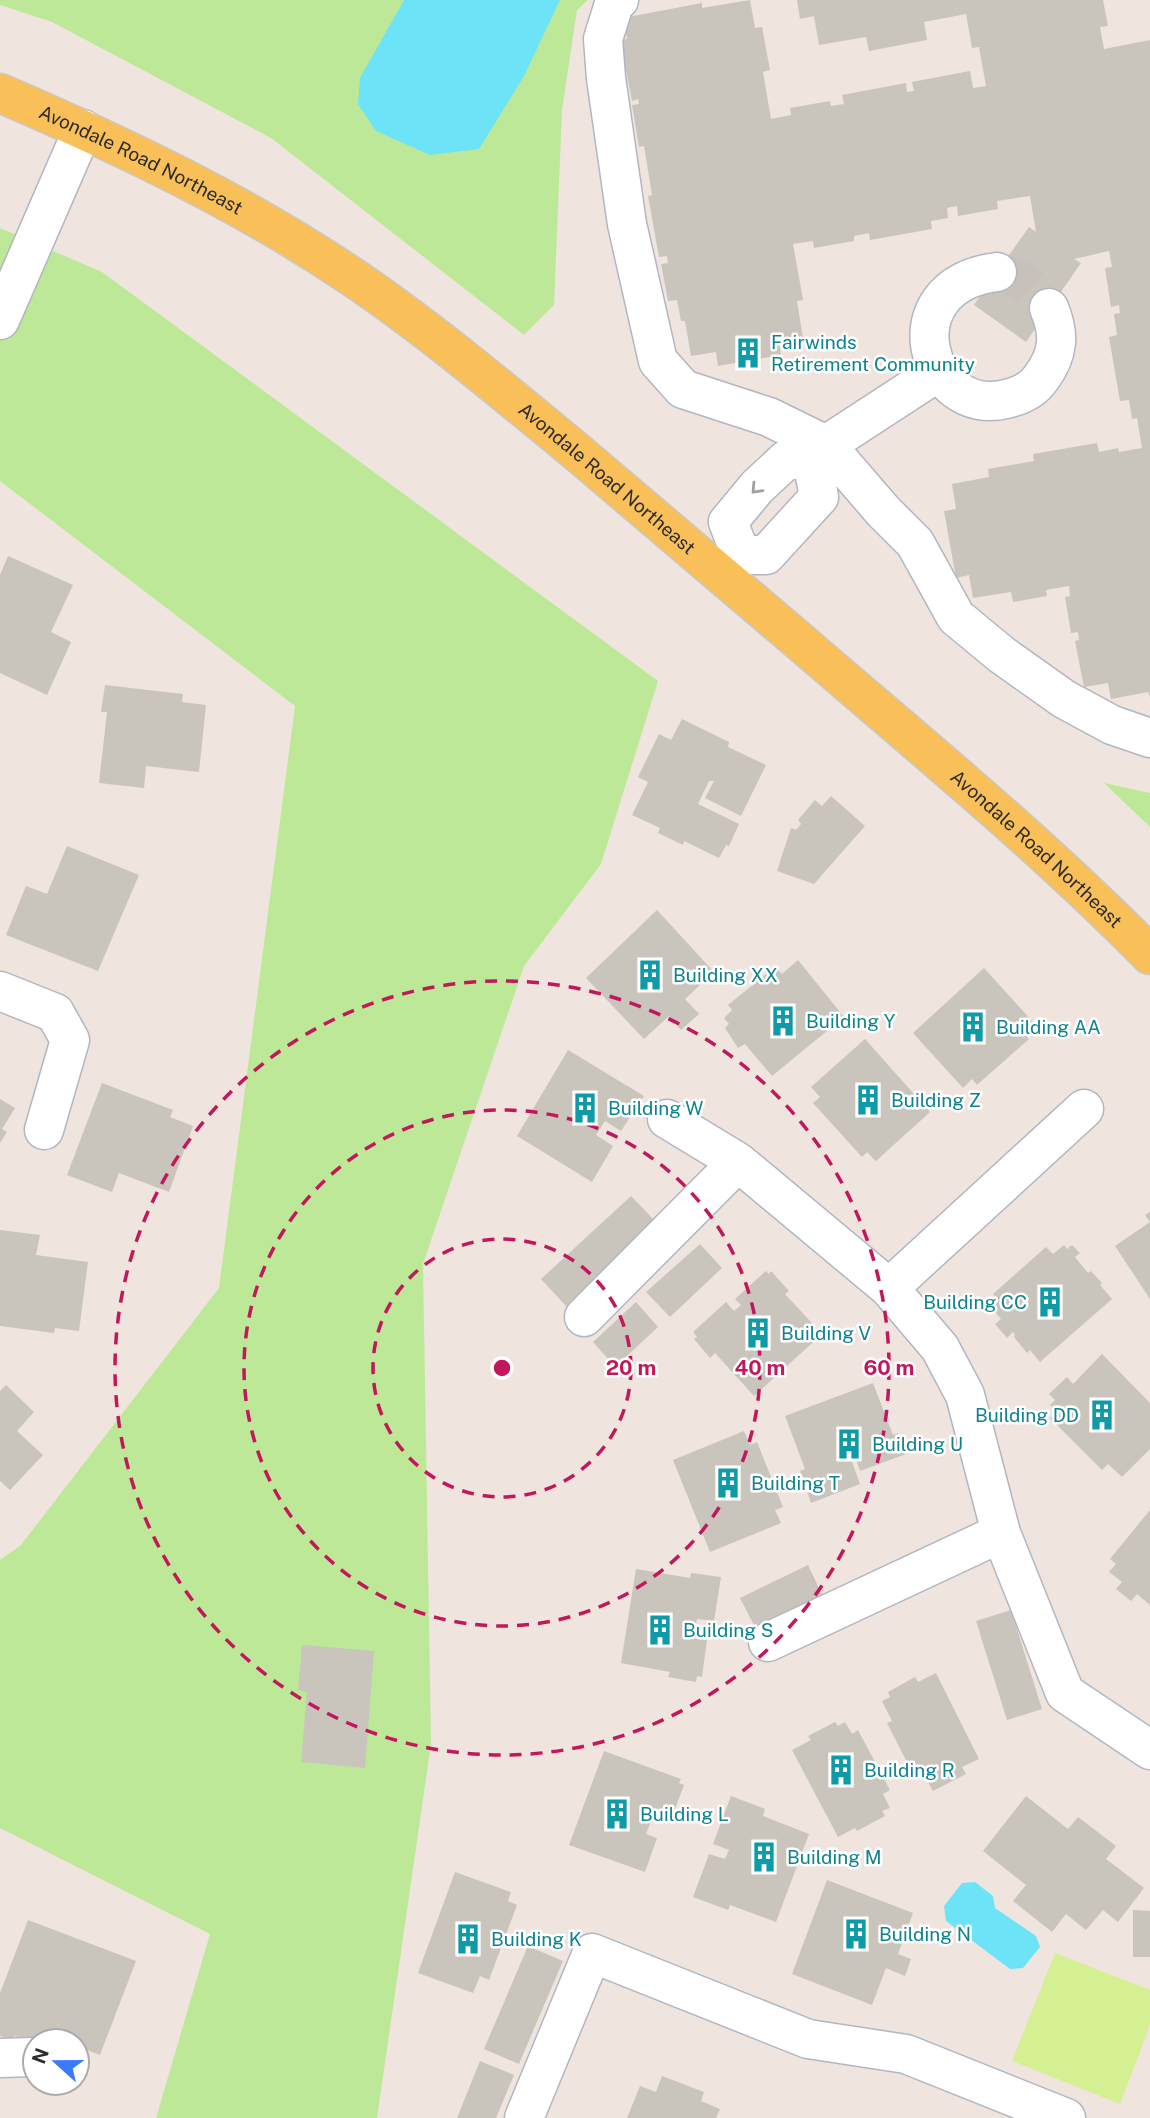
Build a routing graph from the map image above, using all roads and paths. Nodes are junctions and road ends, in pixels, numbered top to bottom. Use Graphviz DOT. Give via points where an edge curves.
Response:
graph roads {
  1 [pos="619,0"];
  2 [pos="0,93"];
  3 [pos="83,129"];
  4 [pos="997,272"];
  5 [pos="1049,308"];
  6 [pos="0,320"];
  7 [pos="938,372"];
  8 [pos="819,452"];
  9 [pos="731,565"];
  10 [pos="1150,738"];
  11 [pos="1150,955"];
  12 [pos="0,992"];
  13 [pos="1084,1110"];
  14 [pos="667,1119"];
  15 [pos="44,1130"];
  16 [pos="738,1162"];
  17 [pos="889,1288"];
  18 [pos="584,1317"];
  19 [pos="1001,1533"];
  20 [pos="768,1642"];
  21 [pos="1150,1750"];
  22 [pos="21,2057"];
  23 [pos="0,2058"];
  24 [pos="524,2118"];
  25 [pos="1066,2118"];
  1 -- 8 [label="lane" via="603,39 606,78 626,224 658,361 683,389 769,418"];
  2 -- 3 [label="main road, Avondale Road Northeast"];
  3 -- 6 [label="lane"];
  3 -- 9 [label="main road, Avondale Road Northeast" via="221,197 353,277"];
  4 -- 7 [label="lane" via="976,274 941,298 928,337"];
  5 -- 7 [label="lane" via="1056,326 1056,348 1049,368 1036,385 1018,396 977,400 957,391"];
  7 -- 8 [label="lane"];
  8 -- 9 [label="lane" via="820,497 766,555"];
  8 -- 9 [label="lane, one-way" via="786,460 728,522"];
  8 -- 10 [label="lane" via="915,543 956,617 1064,699"];
  9 -- 11 [label="main road, Avondale Road Northeast"];
  12 -- 15 [label="lane" via="55,1013 70,1040"];
  13 -- 17 [label="lane"];
  14 -- 16 [label="lane"];
  16 -- 17 [label="lane"];
  16 -- 18 [label="lane"];
  17 -- 19 [label="lane" via="940,1348 965,1395"];
  19 -- 20 [label="lane"];
  19 -- 21 [label="lane" via="1065,1693"];
  22 -- 23 [label="lane"];
  24 -- 25 [label="lane" via="592,1953 808,2039 906,2054"];
}
